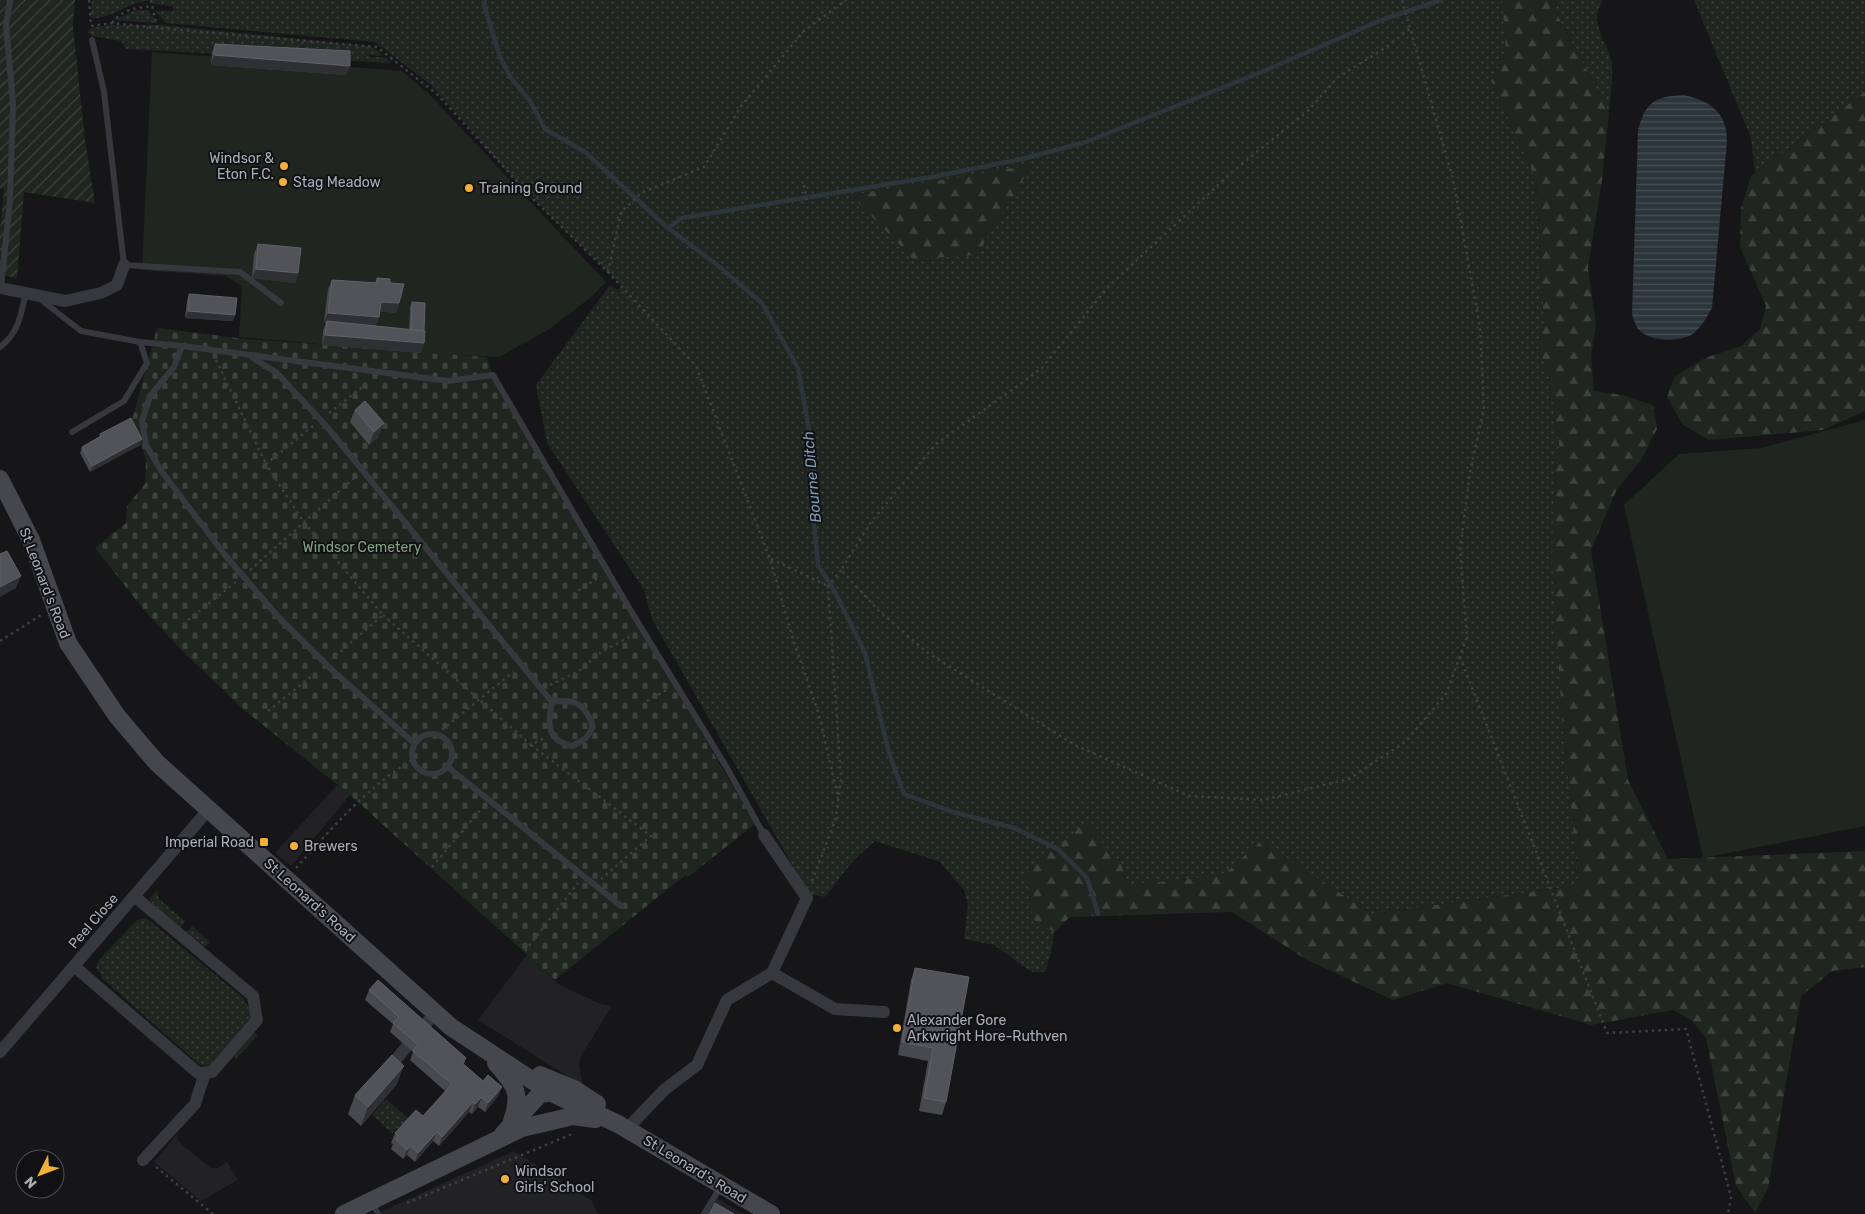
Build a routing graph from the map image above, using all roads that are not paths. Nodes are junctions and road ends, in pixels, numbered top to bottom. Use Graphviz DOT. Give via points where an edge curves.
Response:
graph roads {
  1 [pos="10,0"];
  2 [pos="92,40"];
  3 [pos="124,265"];
  4 [pos="1,288"];
  5 [pos="30,293"];
  6 [pos="281,302"];
  7 [pos="140,342"];
  8 [pos="182,346"];
  9 [pos="0,347"];
  10 [pos="250,356"];
  11 [pos="72,432"];
  12 [pos="0,479"];
  13 [pos="552,702"];
  14 [pos="414,744"];
  15 [pos="449,768"];
  16 [pos="209,808"];
  17 [pos="764,835"];
  18 [pos="134,896"];
  19 [pos="621,906"];
  20 [pos="74,966"];
  21 [pos="772,973"];
  22 [pos="884,1012"];
  23 [pos="435,1013"];
  24 [pos="482,1047"];
  25 [pos="0,1052"];
  26 [pos="513,1067"];
  27 [pos="388,1069"];
  28 [pos="205,1073"];
  29 [pos="550,1092"];
  30 [pos="571,1095"];
  31 [pos="623,1126"];
  32 [pos="516,1127"];
  33 [pos="144,1159"];
  34 [pos="722,1185"];
  35 [pos="374,1207"];
  36 [pos="344,1214"];
  37 [pos="704,1214"];
  38 [pos="771,1214"];
  1 -- 4 [label="lane" via="6,26 14,103 10,200"];
  2 -- 3 [label="lane" via="104,92"];
  3 -- 5 [label="street" via="117,285 101,293 65,301"];
  3 -- 6 [label="lane" via="240,272"];
  4 -- 5 [label="street"];
  5 -- 7 [label="lane" via="81,331"];
  5 -- 9 [label="lane" via="12,338"];
  7 -- 8 [label="lane"];
  7 -- 11 [label="lane" via="147,363 124,401"];
  8 -- 10 [label="lane"];
  8 -- 14 [label="lane" via="174,367 150,396 142,421 146,445 162,472 282,621"];
  10 -- 13 [label="lane" via="277,373 320,420"];
  10 -- 17 [label="lane" via="448,381 493,374"];
  12 -- 16 [label="main road, St Leonard's Road" via="30,540 68,643 116,716 157,763"];
  13 -- 13 [label="lane" via="565,700 579,704 588,713 593,727 586,738 573,746 561,744 551,734 548,720"];
  14 -- 15 [label="lane" via="412,760 418,769 428,775 440,774"];
  14 -- 15 [label="lane" via="424,736 437,734 449,742 453,752"];
  15 -- 19 [label="lane"];
  16 -- 18 [label="street, Peel Close"];
  16 -- 23 [label="main road, St Leonard's Road"];
  17 -- 21 [label="street" via="807,898"];
  18 -- 20 [label="street, Peel Close"];
  18 -- 28 [label="street" via="253,996 257,1020 212,1072"];
  20 -- 25 [label="street, Peel Close"];
  20 -- 28 [label="street" via="198,1073"];
  21 -- 22 [label="street" via="835,1009"];
  21 -- 31 [label="street" via="727,1000 697,1065"];
  23 -- 24 [label="main road, St Leonard's Road"];
  23 -- 27 [label="street"];
  24 -- 26 [label="main road, St Leonard's Road"];
  24 -- 32 [label="main road" via="514,1084 518,1096"];
  26 -- 29 [label="main road, St Leonard's Road"];
  26 -- 30 [label="main road, St Leonard's Road" via="530,1071"];
  28 -- 33 [label="street" via="195,1104"];
  29 -- 30 [label="main road"];
  29 -- 32 [label="main road" via="540,1094"];
  30 -- 31 [label="main road, St Leonard's Road" via="606,1109"];
  30 -- 32 [label="main road"];
  31 -- 32 [label="main road" via="580,1116"];
  31 -- 34 [label="main road, St Leonard's Road"];
  32 -- 35 [label="main road"];
  34 -- 37 [label="lane"];
  34 -- 38 [label="main road, St Leonard's Road"];
  35 -- 36 [label="main road"];
}
